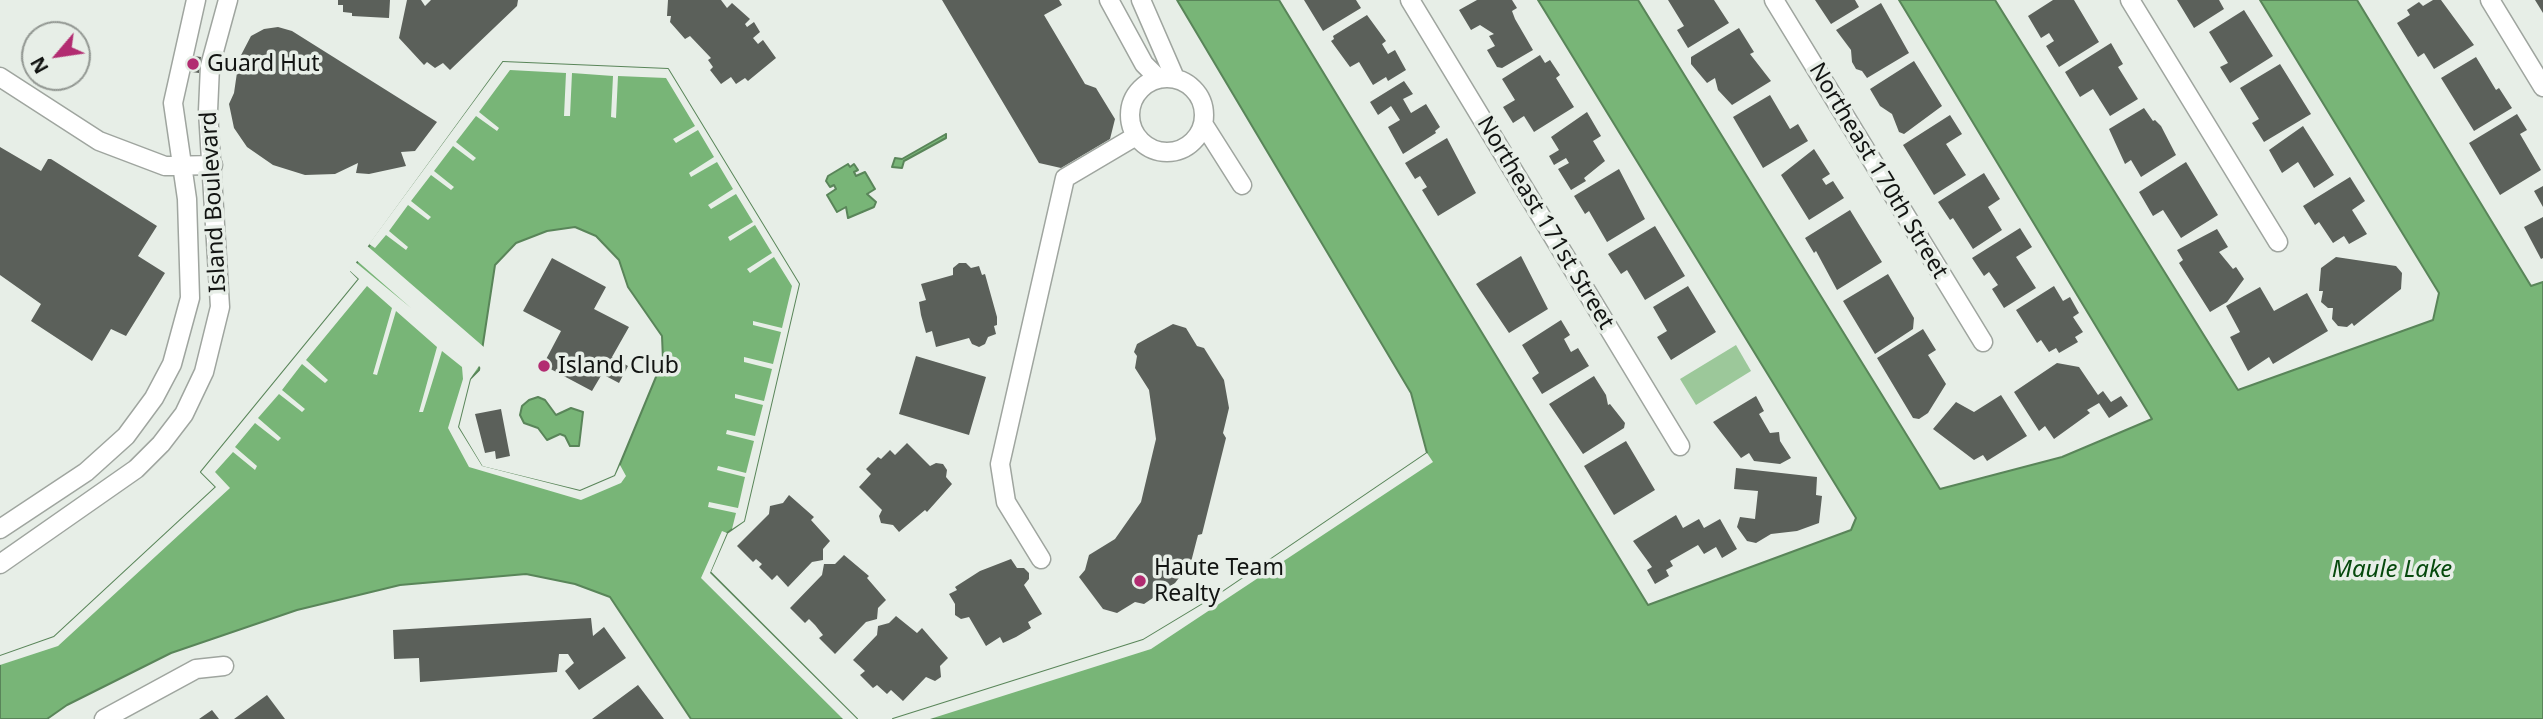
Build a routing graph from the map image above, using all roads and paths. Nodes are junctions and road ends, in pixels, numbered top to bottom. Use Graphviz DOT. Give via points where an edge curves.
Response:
graph roads {
  1 [pos="196,0"];
  2 [pos="228,0"];
  3 [pos="1109,0"];
  4 [pos="1142,0"];
  5 [pos="1410,0"];
  6 [pos="1774,0"];
  7 [pos="2130,0"];
  8 [pos="2490,0"];
  9 [pos="0,77"];
  10 [pos="1167,78"];
  11 [pos="2543,87"];
  12 [pos="1204,125"];
  13 [pos="1136,136"];
  14 [pos="181,165"];
  15 [pos="213,165"];
  16 [pos="1242,185"];
  17 [pos="2278,242"];
  18 [pos="1983,342"];
  19 [pos="1680,446"];
  20 [pos="0,529"];
  21 [pos="1041,559"];
  22 [pos="0,564"];
  23 [pos="225,666"];
  24 [pos="104,719"];
  1 -- 14 [label="street, Island Boulevard" via="173,103"];
  2 -- 15 [label="street, Island Boulevard" via="210,66"];
  3 -- 10 [label="street" via="1144,64"];
  4 -- 10 [label="street"];
  5 -- 19 [label="street, Northeast 171st Street"];
  6 -- 18 [label="street, Northeast 170th Street"];
  7 -- 17 [label="street"];
  8 -- 11 [label="street"];
  9 -- 14 [label="street" via="99,141 165,166"];
  10 -- 12 [label="street" via="1196,91 1205,113"];
  10 -- 13 [label="street" via="1140,89 1133,100 1130,112"];
  12 -- 13 [label="street" via="1191,145 1169,153 1145,145"];
  12 -- 16 [label="street"];
  13 -- 21 [label="street" via="1065,178 1000,464 1006,502"];
  14 -- 15 [label="street"];
  14 -- 20 [label="street, Island Boulevard" via="187,199 190,298 172,365 126,436 86,472"];
  15 -- 22 [label="street, Island Boulevard" via="220,307 204,372 184,414 136,469"];
  23 -- 24 [label="street" via="196,669"];
}
